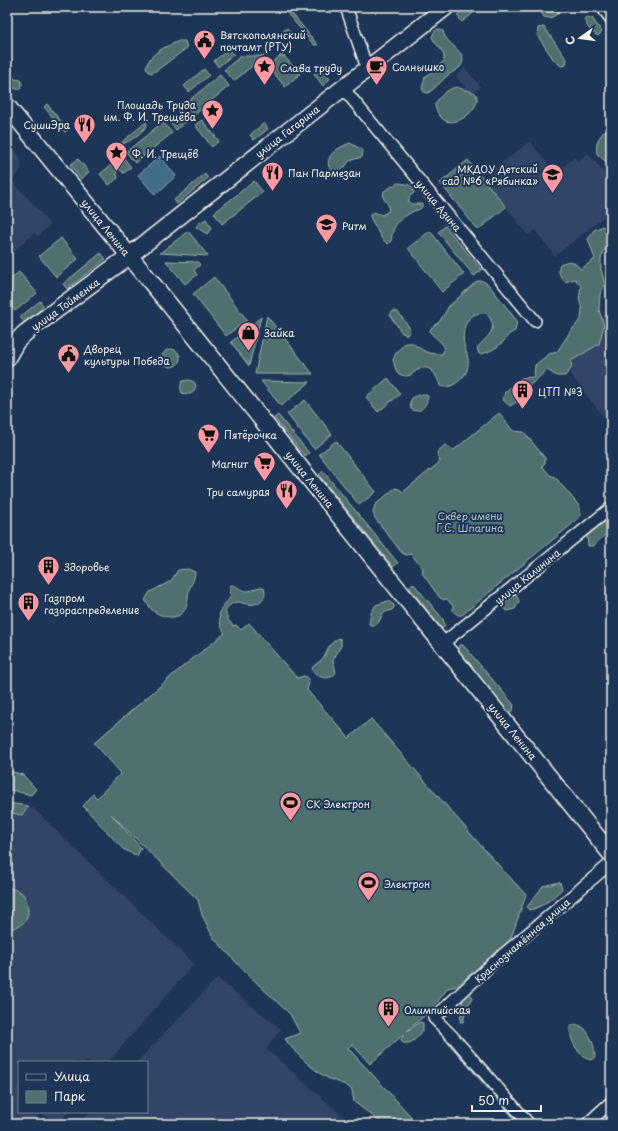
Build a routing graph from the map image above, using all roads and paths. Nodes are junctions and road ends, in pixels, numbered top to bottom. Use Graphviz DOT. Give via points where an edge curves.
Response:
graph roads {
  1 [pos="346,7"];
  2 [pos="446,7"];
  3 [pos="602,7"];
  4 [pos="611,18"];
  5 [pos="367,68"];
  6 [pos="342,88"];
  7 [pos="7,106"];
  8 [pos="129,256"];
  9 [pos="535,321"];
  10 [pos="7,358"];
  11 [pos="611,509"];
  12 [pos="442,644"];
  13 [pos="611,854"];
  14 [pos="611,864"];
  15 [pos="611,1102"];
  16 [pos="529,1124"];
  17 [pos="587,1124"];
  1 -- 5 [label="street"];
  2 -- 5 [label="street, улица Гагарина"];
  3 -- 4 [label="street"];
  5 -- 6 [label="street, улица Гагарина"];
  6 -- 8 [label="street, улица Гагарина"];
  6 -- 9 [label="street, улица Азина"];
  7 -- 8 [label="street, улица Ленина"];
  8 -- 10 [label="street, улица Тойменка" via="25,333 16,342"];
  8 -- 12 [label="street, улица Ленина"];
  11 -- 12 [label="street, улица Калинина"];
  12 -- 13 [label="street, улица Ленина"];
  14 -- 16 [label="street, Краснознамённая улица" via="492,964 434,1018"];
  15 -- 17 [label="street"];
}
